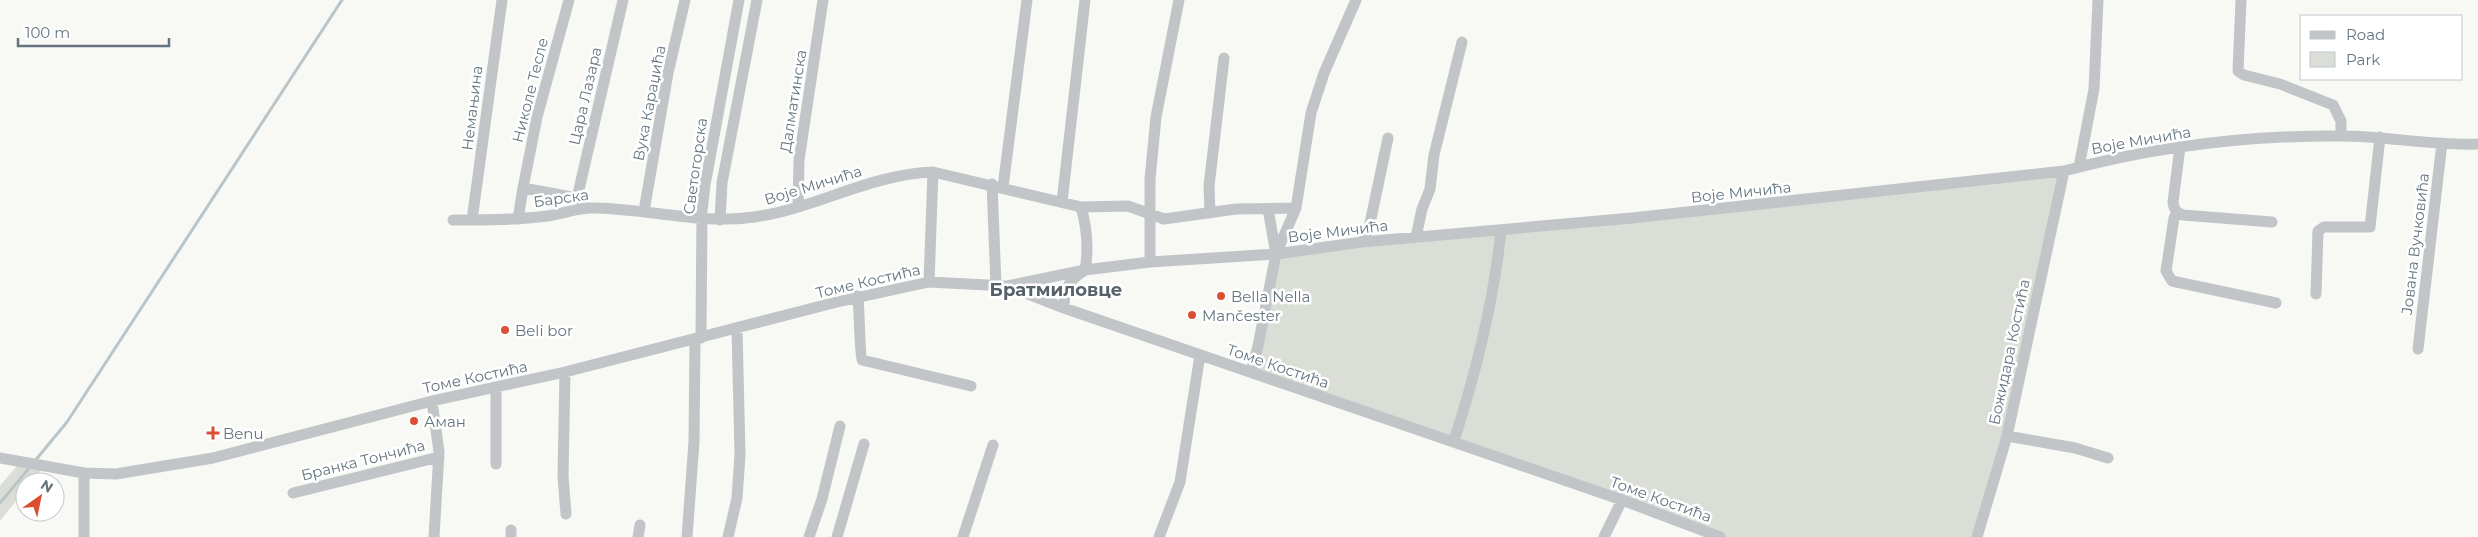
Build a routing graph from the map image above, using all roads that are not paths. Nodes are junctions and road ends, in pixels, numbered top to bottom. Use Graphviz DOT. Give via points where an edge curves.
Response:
graph roads {
  1 [pos="502,0"];
  2 [pos="568,0"];
  3 [pos="623,0"];
  4 [pos="685,0"];
  5 [pos="739,0"];
  6 [pos="757,0"];
  7 [pos="823,0"];
  8 [pos="1027,0"];
  9 [pos="1085,0"];
  10 [pos="1179,0"];
  11 [pos="1356,0"];
  12 [pos="2098,0"];
  13 [pos="2241,0"];
  14 [pos="1462,42"];
  15 [pos="1224,58"];
  16 [pos="2340,136"];
  17 [pos="2380,137"];
  18 [pos="1388,138"];
  19 [pos="2442,143"];
  20 [pos="2478,144"];
  21 [pos="2180,147"];
  22 [pos="2079,167"];
  23 [pos="2064,171"];
  24 [pos="933,172"];
  25 [pos="997,186"];
  26 [pos="523,188"];
  27 [pos="577,198"];
  28 [pos="1062,202"];
  29 [pos="1081,206"];
  30 [pos="798,207"];
  31 [pos="589,208"];
  32 [pos="1296,208"];
  33 [pos="1268,209"];
  34 [pos="644,211"];
  35 [pos="1210,212"];
  36 [pos="2177,213"];
  37 [pos="1151,215"];
  38 [pos="518,218"];
  39 [pos="702,218"];
  40 [pos="453,220"];
  41 [pos="472,220"];
  42 [pos="720,220"];
  43 [pos="2272,222"];
  44 [pos="1502,230"];
  45 [pos="1416,237"];
  46 [pos="1362,242"];
  47 [pos="1276,254"];
  48 [pos="1150,262"];
  49 [pos="1085,270"];
  50 [pos="929,282"];
  51 [pos="1002,285"];
  52 [pos="2316,294"];
  53 [pos="858,296"];
  54 [pos="2276,303"];
  55 [pos="1064,308"];
  56 [pos="737,329"];
  57 [pos="698,339"];
  58 [pos="2418,349"];
  59 [pos="1200,355"];
  60 [pos="565,372"];
  61 [pos="1251,372"];
  62 [pos="971,386"];
  63 [pos="496,388"];
  64 [pos="432,401"];
  65 [pos="840,426"];
  66 [pos="2007,436"];
  67 [pos="1454,441"];
  68 [pos="864,444"];
  69 [pos="992,445"];
  70 [pos="439,457"];
  71 [pos="0,458"];
  72 [pos="2108,458"];
  73 [pos="496,464"];
  74 [pos="84,473"];
  75 [pos="293,493"];
  76 [pos="1622,500"];
  77 [pos="566,514"];
  78 [pos="640,524"];
  79 [pos="84,537"];
  80 [pos="434,537"];
  81 [pos="638,537"];
  82 [pos="687,537"];
  83 [pos="728,537"];
  84 [pos="809,537"];
  85 [pos="837,537"];
  86 [pos="963,537"];
  87 [pos="1159,537"];
  88 [pos="1604,537"];
  89 [pos="1720,537"];
  90 [pos="1977,537"];
  1 -- 41 [label="street, Немањина"];
  2 -- 26 [label="street, Николе Тесле" via="537,117"];
  3 -- 27 [label="street, Цара Лазара"];
  4 -- 34 [label="street, Вука Караџића" via="668,74"];
  5 -- 39 [label="street, Светогорска" via="712,138"];
  6 -- 42 [label="street" via="724,175"];
  7 -- 30 [label="street, Далматинска" via="799,160"];
  8 -- 25 [label="street"];
  9 -- 28 [label="street"];
  10 -- 37 [label="street" via="1156,118 1150,179"];
  11 -- 32 [label="street" via="1324,73 1311,113"];
  12 -- 22 [label="street" via="2094,89"];
  13 -- 16 [label="street" via="2238,71 2333,105 2341,121"];
  14 -- 45 [label="street" via="1434,155 1430,189"];
  15 -- 35 [label="street" via="1209,186"];
  16 -- 17 [label="street, Воје Мичића"];
  16 -- 21 [label="street, Воје Мичића"];
  17 -- 19 [label="street, Воје Мичића"];
  17 -- 52 [label="street" via="2370,228 2324,227 2318,231"];
  18 -- 46 [label="street" via="1369,228"];
  19 -- 20 [label="street, Воје Мичића"];
  19 -- 58 [label="street, Јована Вучковића"];
  21 -- 22 [label="street, Воје Мичића"];
  21 -- 36 [label="street" via="2173,202"];
  22 -- 23 [label="street, Воје Мичића"];
  23 -- 44 [label="street, Воје Мичића"];
  23 -- 66 [label="street, Божидара Костића"];
  24 -- 25 [label="street, Воје Мичића"];
  24 -- 30 [label="street, Воје Мичића" via="916,172 880,180"];
  24 -- 50 [label="street"];
  25 -- 28 [label="street, Воје Мичића"];
  25 -- 51 [label="street"];
  26 -- 27 [label="street"];
  26 -- 38 [label="street, Николе Тесле"];
  27 -- 31 [label="street"];
  28 -- 29 [label="street, Воје Мичића"];
  29 -- 37 [label="street, Воје Мичића" via="1128,206"];
  29 -- 49 [label="street" via="1087,227"];
  30 -- 42 [label="street, Воје Мичића" via="756,217"];
  31 -- 34 [label="street, Барска"];
  31 -- 38 [label="street, Барска"];
  32 -- 33 [label="street, Воје Мичића"];
  32 -- 47 [label="street"];
  33 -- 35 [label="street, Воје Мичића"];
  33 -- 47 [label="street"];
  34 -- 39 [label="street, Барска"];
  35 -- 37 [label="street, Воје Мичића" via="1164,219"];
  36 -- 43 [label="street"];
  36 -- 54 [label="street" via="2166,271 2170,279"];
  37 -- 48 [label="street"];
  38 -- 41 [label="street, Барска"];
  39 -- 42 [label="street, Воје Мичића"];
  39 -- 57 [label="street, Светогорска"];
  40 -- 41 [label="street, Барска"];
  44 -- 45 [label="street, Воје Мичића"];
  44 -- 67 [label="street" via="1482,347"];
  45 -- 46 [label="street, Воје Мичића"];
  46 -- 47 [label="street, Воје Мичића"];
  47 -- 48 [label="street, Воје Мичића"];
  47 -- 61 [label="street"];
  48 -- 49 [label="street, Воје Мичића"];
  49 -- 51 [label="street, Воје Мичића"];
  49 -- 55 [label="street" via="1072,278 1066,288"];
  50 -- 51 [label="street, Томе Костића"];
  50 -- 53 [label="street, Томе Костића"];
  51 -- 55 [label="street, Томе Костића"];
  53 -- 56 [label="street, Томе Костића"];
  53 -- 62 [label="street" via="862,360"];
  55 -- 59 [label="street, Томе Костића"];
  56 -- 57 [label="street, Томе Костића"];
  56 -- 83 [label="street" via="740,464 737,498"];
  57 -- 60 [label="street, Томе Костића"];
  57 -- 82 [label="street, Светогорска"];
  59 -- 61 [label="street, Томе Костића"];
  59 -- 87 [label="street" via="1180,482"];
  60 -- 63 [label="street, Томе Костића"];
  60 -- 77 [label="street" via="563,476"];
  61 -- 67 [label="street, Томе Костића"];
  63 -- 64 [label="street, Томе Костића"];
  63 -- 73 [label="street"];
  64 -- 70 [label="street, Бранка Тончића"];
  64 -- 74 [label="street, Томе Костића" via="213,458 116,474"];
  65 -- 84 [label="street" via="827,482"];
  66 -- 72 [label="street" via="2075,448"];
  66 -- 90 [label="street, Божидара Костића"];
  67 -- 76 [label="street, Томе Костића"];
  68 -- 85 [label="street"];
  69 -- 86 [label="street"];
  70 -- 75 [label="street, Бранка Тончића"];
  70 -- 80 [label="street, Бранка Тончића"];
  71 -- 74 [label="street, Томе Костића"];
  74 -- 79 [label="street"];
  76 -- 88 [label="street"];
  76 -- 89 [label="street, Томе Костића"];
  78 -- 81 [label="street"];
}
